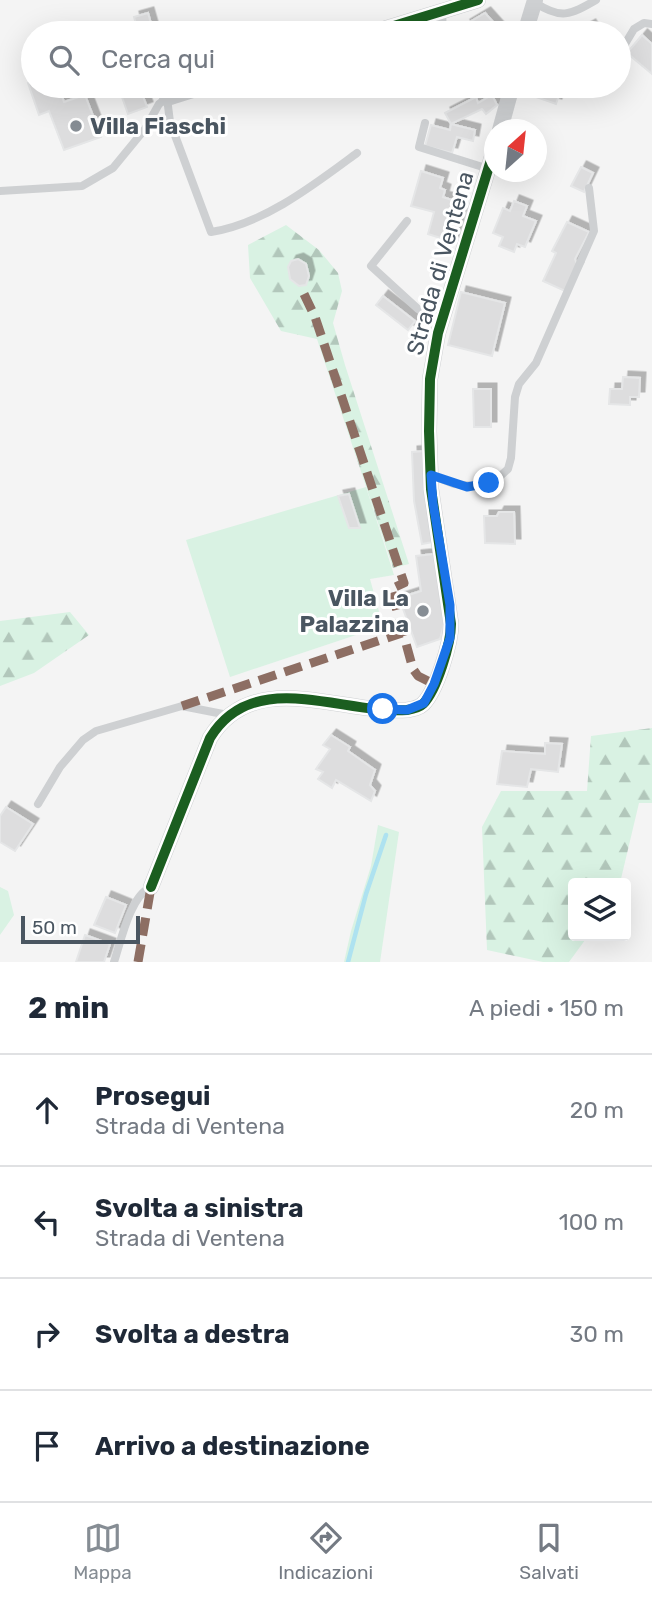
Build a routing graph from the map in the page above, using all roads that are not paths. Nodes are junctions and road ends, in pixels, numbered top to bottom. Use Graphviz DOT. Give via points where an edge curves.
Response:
graph roads {
  1 [pos="478,0"];
  2 [pos="596,0"];
  3 [pos="534,1"];
  4 [pos="442,11"];
  5 [pos="410,21"];
  6 [pos="442,21"];
  7 [pos="528,21"];
  8 [pos="652,24"];
  9 [pos="631,34"];
  10 [pos="167,98"];
  11 [pos="509,98"];
  12 [pos="503,119"];
  13 [pos="425,123"];
  14 [pos="357,152"];
  15 [pos="484,168"];
  16 [pos="485,182"];
  17 [pos="589,188"];
  18 [pos="0,191"];
  19 [pos="407,221"];
  20 [pos="440,324"];
  21 [pos="431,475"];
  22 [pos="228,715"];
  23 [pos="38,804"];
  24 [pos="150,887"];
  25 [pos="114,962"];
  1 -- 4 [label="street"];
  2 -- 3 [label="lane" via="566,14"];
  3 -- 7 [label="street"];
  4 -- 5 [label="street"];
  4 -- 6 [label="lane"];
  8 -- 9 [label="lane" via="645,23"];
  10 -- 14 [label="lane" via="170,122 211,232 234,228 309,189"];
  10 -- 18 [label="lane" via="113,168 82,186"];
  11 -- 12 [label="street"];
  13 -- 15 [label="lane" via="419,148"];
  16 -- 20 [label="street, Strada di Ventena"];
  17 -- 21 [label="lane" via="594,231 536,363 519,384 508,469 495,481 475,486"];
  19 -- 20 [label="lane" via="371,266"];
  20 -- 21 [label="street, Strada di Ventena" via="430,379"];
  21 -- 22 [label="street, Strada di Ventena" via="451,631 424,703 398,711 284,699 249,703"];
  22 -- 23 [label="lane" via="182,706 96,731 60,767"];
  22 -- 24 [label="street" via="209,738"];
  24 -- 25 [label="lane" via="135,902"];
}
